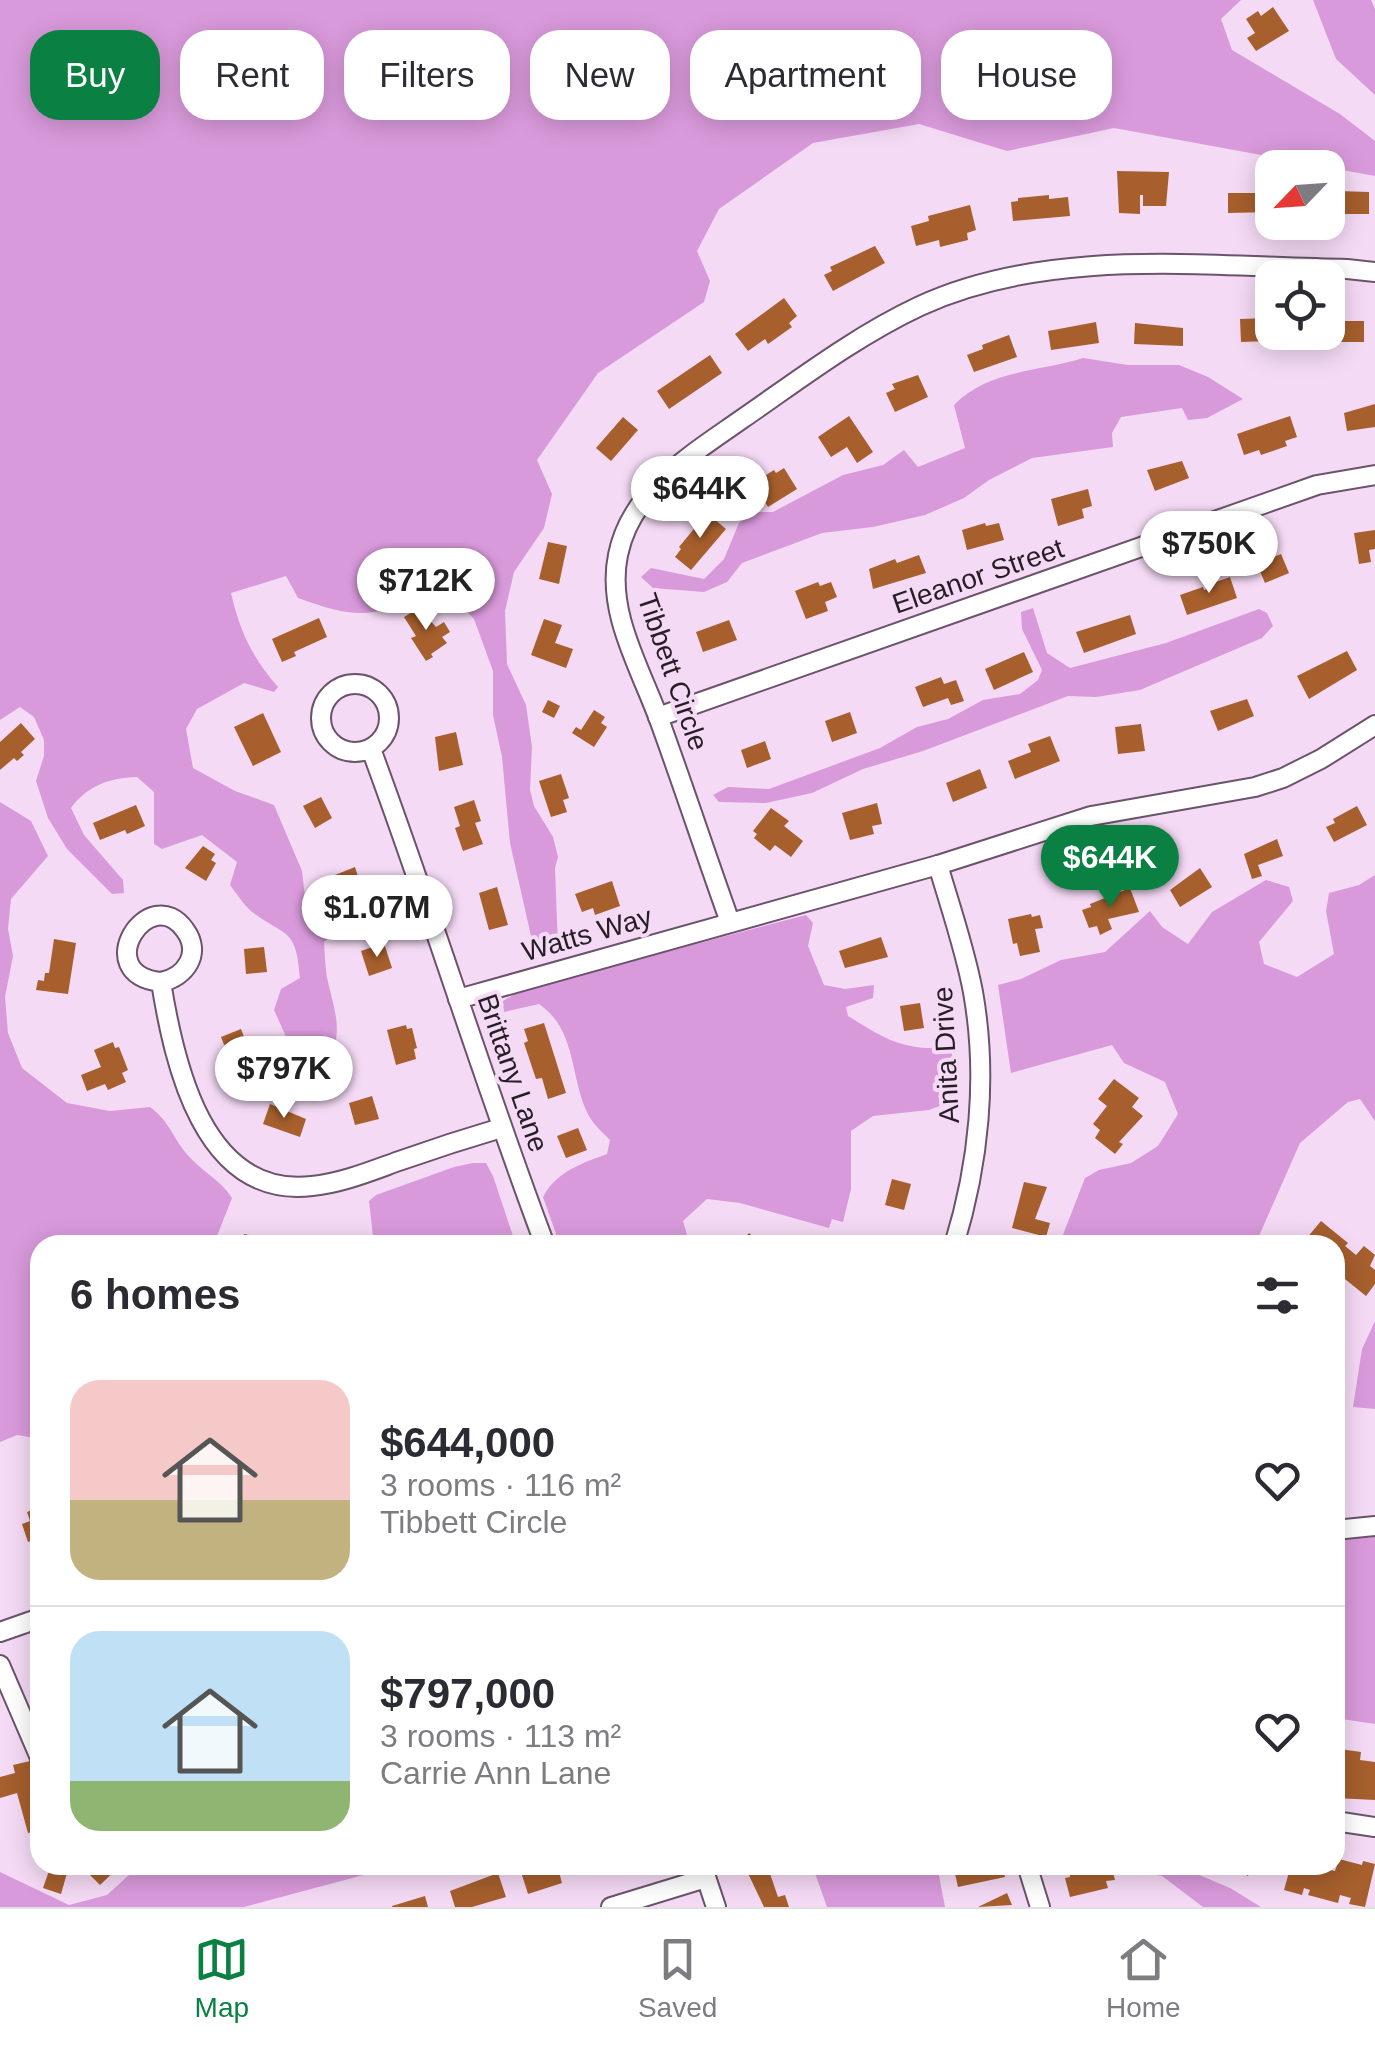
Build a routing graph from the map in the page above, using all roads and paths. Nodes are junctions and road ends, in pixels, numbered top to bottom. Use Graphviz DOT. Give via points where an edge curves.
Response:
graph roads {
  1 [pos="1375,272"];
  2 [pos="1375,475"];
  3 [pos="658,717"];
  4 [pos="1375,725"];
  5 [pos="370,749"];
  6 [pos="938,864"];
  7 [pos="730,922"];
  8 [pos="161,982"];
  9 [pos="458,999"];
  10 [pos="501,1128"];
  11 [pos="541,1235"];
  12 [pos="956,1235"];
  13 [pos="1375,1526"];
  14 [pos="1345,1529"];
  15 [pos="30,1622"];
  16 [pos="0,1632"];
  17 [pos="0,1665"];
  18 [pos="30,1738"];
  19 [pos="1345,1822"];
  20 [pos="1375,1827"];
  21 [pos="694,1875"];
  22 [pos="705,1875"];
  23 [pos="1030,1875"];
  24 [pos="611,1907"];
  25 [pos="716,1907"];
  26 [pos="1040,1907"];
  1 -- 3 [label="street, Tibbett Circle" via="1084,265 924,304 857,338 660,479 630,518 617,556 616,599"];
  2 -- 3 [label="street, Eleanor Street" via="1317,485"];
  3 -- 7 [label="street, Tibbett Circle"];
  4 -- 6 [label="street" via="1284,778 1092,816"];
  5 -- 9 [label="street, Brittany Lane"];
  6 -- 7 [label="street"];
  6 -- 12 [label="street, Anita Drive" via="973,990 979,1076 977,1147"];
  7 -- 9 [label="street, Watts Way"];
  8 -- 10 [label="street" via="168,1024 209,1139 246,1172 308,1187"];
  9 -- 10 [label="street, Brittany Lane"];
  10 -- 11 [label="street, Brittany Lane"];
  13 -- 14 [label="street"];
  15 -- 16 [label="street"];
  17 -- 18 [label="street"];
  19 -- 20 [label="street"];
  21 -- 24 [label="street"];
  22 -- 25 [label="street"];
  23 -- 26 [label="street"];
}
